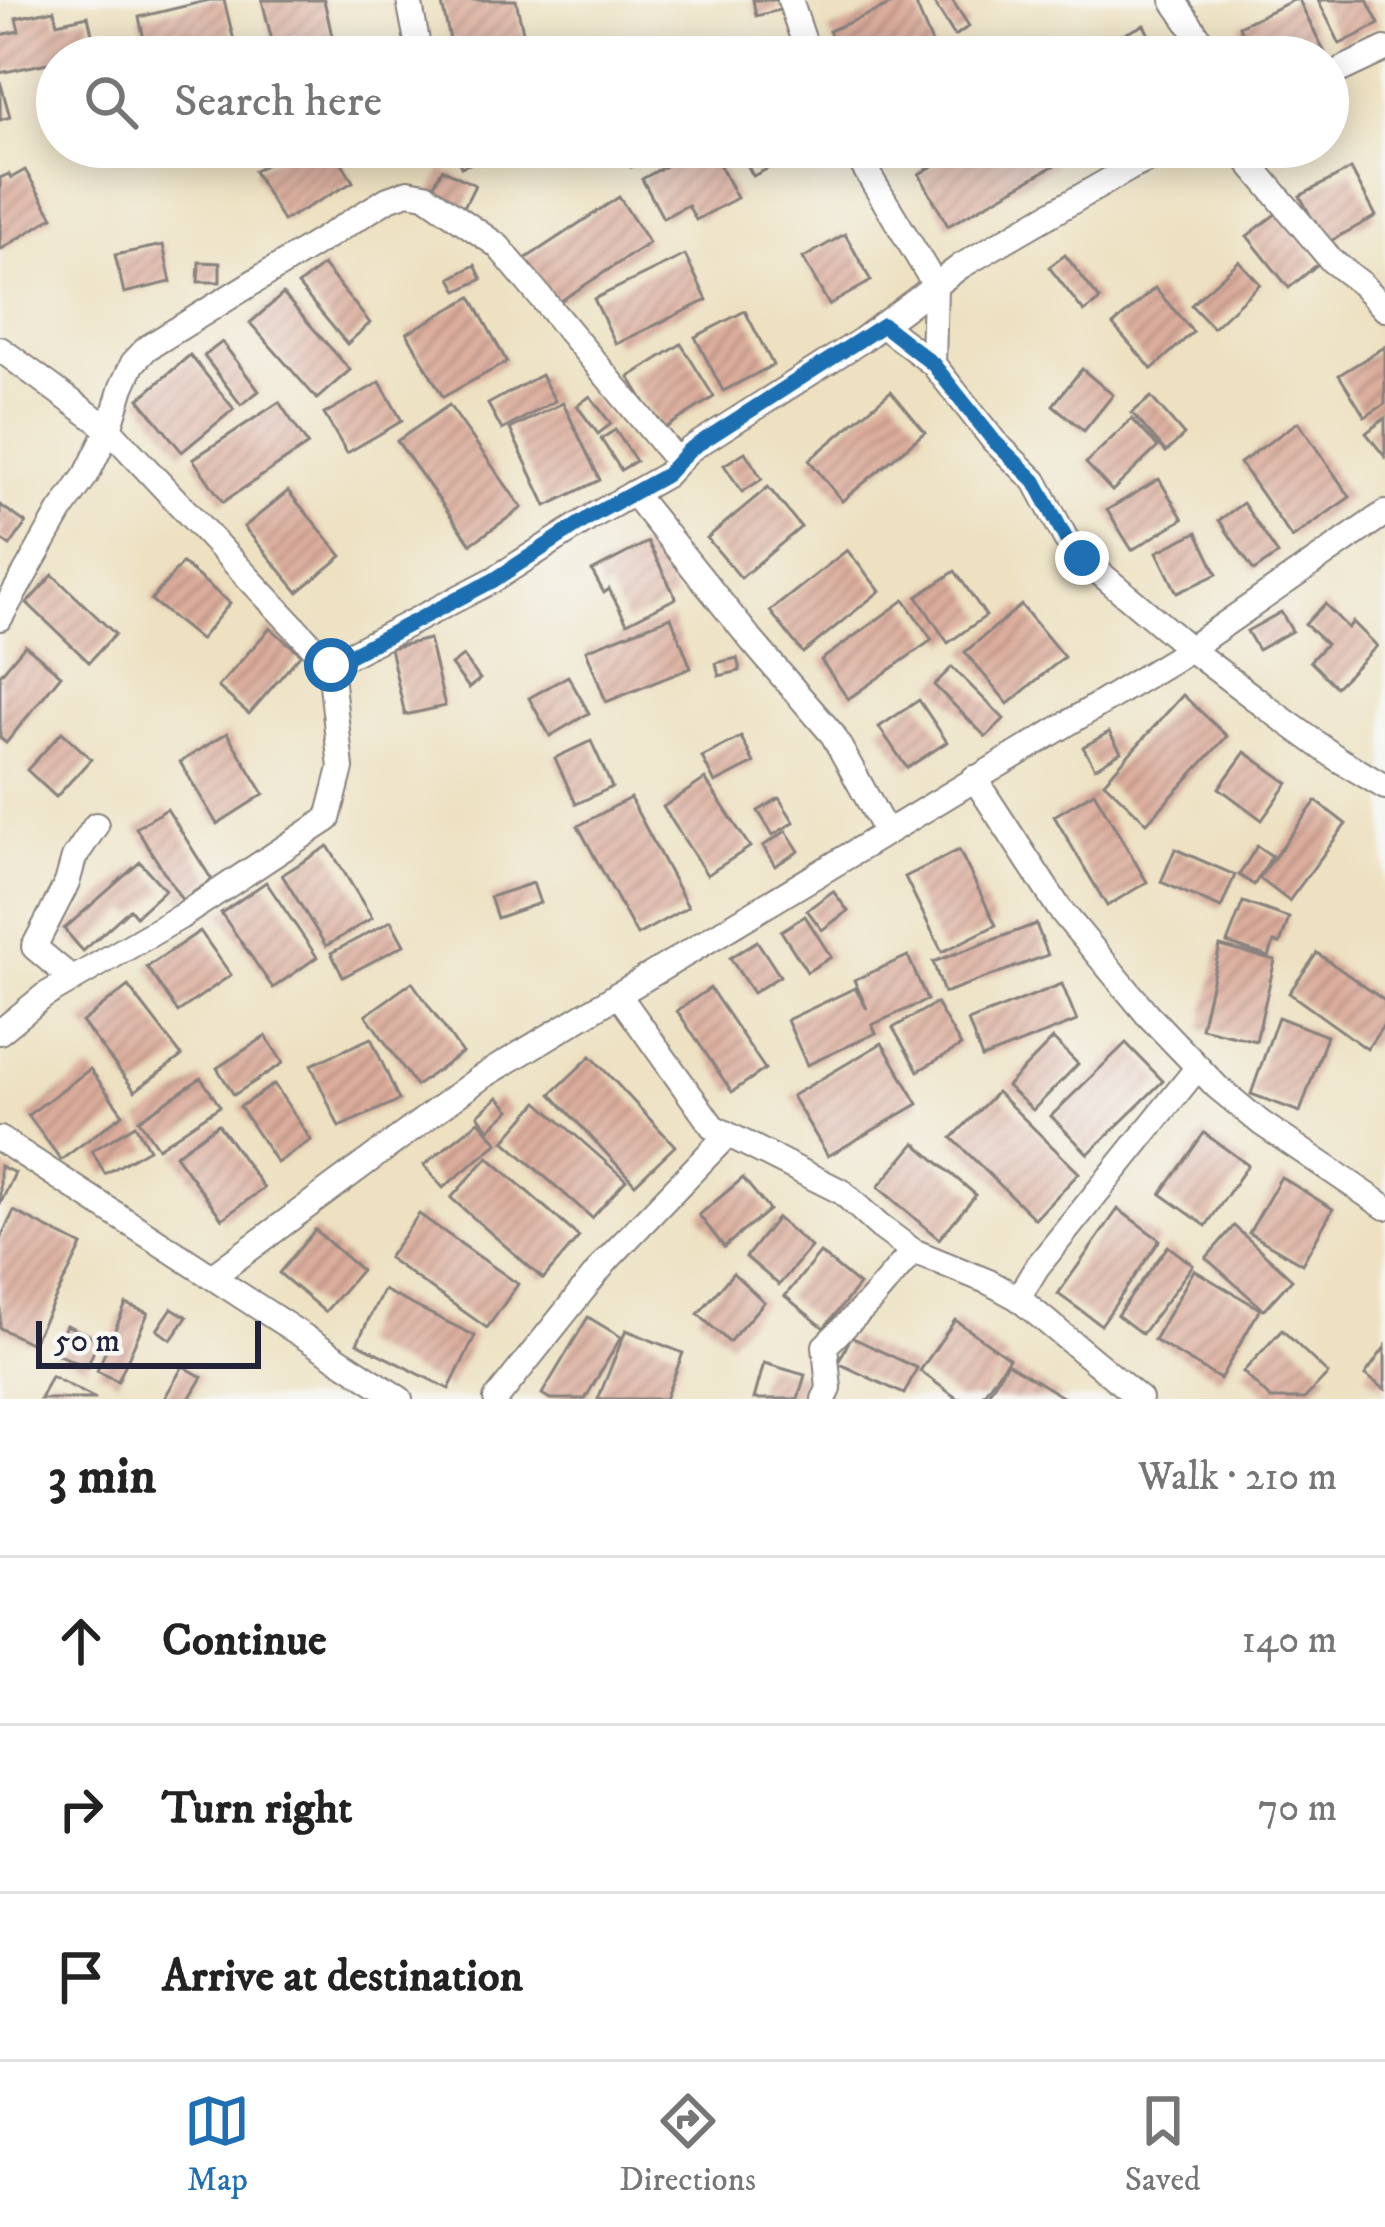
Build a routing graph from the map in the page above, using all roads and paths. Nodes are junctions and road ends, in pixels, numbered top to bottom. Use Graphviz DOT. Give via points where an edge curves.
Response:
graph roads {
  1 [pos="409,0"];
  2 [pos="790,0"];
  3 [pos="1173,0"];
  4 [pos="416,36"];
  5 [pos="802,36"];
  6 [pos="1198,36"];
  7 [pos="1385,49"];
  8 [pos="1349,66"];
  9 [pos="865,168"];
  10 [pos="1130,168"];
  11 [pos="1254,168"];
  12 [pos="935,285"];
  13 [pos="1385,309"];
  14 [pos="883,325"];
  15 [pos="0,349"];
  16 [pos="933,364"];
  17 [pos="110,429"];
  18 [pos="678,462"];
  19 [pos="633,493"];
  20 [pos="1385,513"];
  21 [pos="0,618"];
  22 [pos="1190,649"];
  23 [pos="331,665"];
  24 [pos="974,778"];
  25 [pos="1385,787"];
  26 [pos="96,825"];
  27 [pos="886,832"];
  28 [pos="72,980"];
  29 [pos="618,994"];
  30 [pos="0,1032"];
  31 [pos="1198,1066"];
  32 [pos="727,1135"];
  33 [pos="0,1138"];
  34 [pos="1385,1207"];
  35 [pos="913,1251"];
  36 [pos="213,1276"];
  37 [pos="1018,1298"];
  38 [pos="400,1399"];
  39 [pos="496,1399"];
  40 [pos="824,1399"];
  41 [pos="1140,1399"];
  1 -- 4 [label="street"];
  2 -- 5 [label="street"];
  3 -- 6 [label="street"];
  7 -- 8 [label="street"];
  9 -- 12 [label="street"];
  10 -- 12 [label="street"];
  11 -- 13 [label="street" via="1331,261"];
  12 -- 14 [label="street"];
  12 -- 16 [label="street"];
  14 -- 16 [label="street"];
  14 -- 18 [label="street"];
  15 -- 17 [label="street"];
  16 -- 22 [label="street" via="1035,481 1082,558"];
  17 -- 18 [label="street" via="122,387 147,348 408,192 425,195 498,246"];
  17 -- 21 [label="street"];
  17 -- 23 [label="street"];
  18 -- 19 [label="street"];
  19 -- 23 [label="street" via="494,580"];
  19 -- 27 [label="street" via="833,735"];
  20 -- 22 [label="street"];
  22 -- 24 [label="street"];
  22 -- 25 [label="street"];
  23 -- 28 [label="street" via="341,768 328,819"];
  24 -- 27 [label="street"];
  24 -- 31 [label="street" via="1059,908"];
  26 -- 28 [label="street" via="34,947"];
  27 -- 29 [label="street"];
  28 -- 30 [label="street"];
  29 -- 32 [label="street" via="713,1127"];
  29 -- 36 [label="street" via="480,1078"];
  31 -- 34 [label="street" via="1261,1123"];
  31 -- 37 [label="street"];
  32 -- 35 [label="street" via="842,1192"];
  32 -- 39 [label="street" via="607,1260"];
  33 -- 36 [label="street"];
  35 -- 37 [label="street"];
  35 -- 40 [label="street" via="825,1346"];
  36 -- 38 [label="street"];
  37 -- 41 [label="street"];
}
